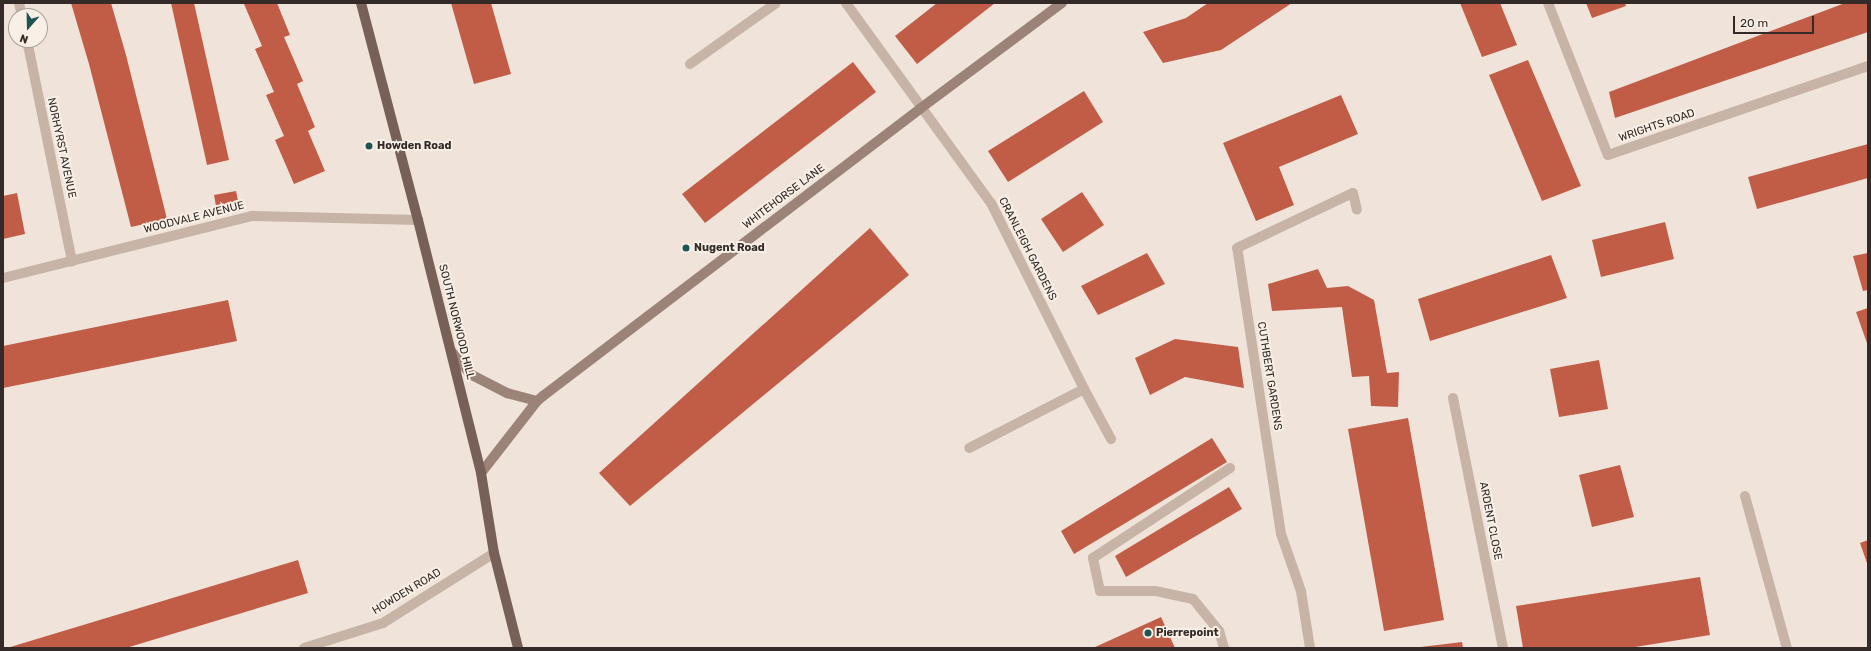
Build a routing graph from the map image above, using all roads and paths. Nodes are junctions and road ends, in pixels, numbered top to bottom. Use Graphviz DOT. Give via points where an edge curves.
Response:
graph roads {
  1 [pos="361,3"];
  2 [pos="776,3"];
  3 [pos="846,3"];
  4 [pos="1062,3"];
  5 [pos="1548,3"];
  6 [pos="29,48"];
  7 [pos="690,64"];
  8 [pos="1868,66"];
  9 [pos="921,108"];
  10 [pos="1357,210"];
  11 [pos="418,220"];
  12 [pos="72,260"];
  13 [pos="3,278"];
  14 [pos="451,351"];
  15 [pos="1084,389"];
  16 [pos="1453,398"];
  17 [pos="537,401"];
  18 [pos="1111,439"];
  19 [pos="969,448"];
  20 [pos="1230,468"];
  21 [pos="481,473"];
  22 [pos="1745,496"];
  23 [pos="494,553"];
  24 [pos="304,648"];
  25 [pos="518,648"];
  26 [pos="1224,648"];
  27 [pos="1310,648"];
  28 [pos="1503,648"];
  29 [pos="1787,648"];
  1 -- 11 [label="main road, SOUTH NORWOOD HILL"];
  2 -- 7 [label="street"];
  3 -- 9 [label="street"];
  4 -- 9 [label="main road, WHITEHORSE LANE"];
  5 -- 8 [label="street, WRIGHTS ROAD" via="1608,155"];
  6 -- 12 [label="street, NORHYRST AVENUE"];
  9 -- 15 [label="street, CRANLEIGH GARDENS" via="991,203"];
  9 -- 17 [label="main road, WHITEHORSE LANE"];
  10 -- 27 [label="street, CUTHBERT GARDENS" via="1353,193 1237,248 1281,534 1301,591"];
  11 -- 12 [label="street, WOODVALE AVENUE" via="252,216"];
  11 -- 14 [label="main road, SOUTH NORWOOD HILL"];
  12 -- 13 [label="street, WOODVALE AVENUE"];
  14 -- 17 [label="main road" via="470,374 507,393"];
  14 -- 21 [label="main road, SOUTH NORWOOD HILL"];
  15 -- 18 [label="street, CRANLEIGH GARDENS"];
  15 -- 19 [label="street"];
  16 -- 28 [label="street, ARDENT CLOSE"];
  17 -- 21 [label="main road, WHITEHORSE LANE"];
  20 -- 26 [label="street" via="1093,558 1100,591 1155,591 1193,598 1219,631"];
  21 -- 23 [label="main road, SOUTH NORWOOD HILL"];
  22 -- 29 [label="street"];
  23 -- 24 [label="street, HOWDEN ROAD" via="383,623"];
  23 -- 25 [label="main road, SOUTH NORWOOD HILL"];
}
